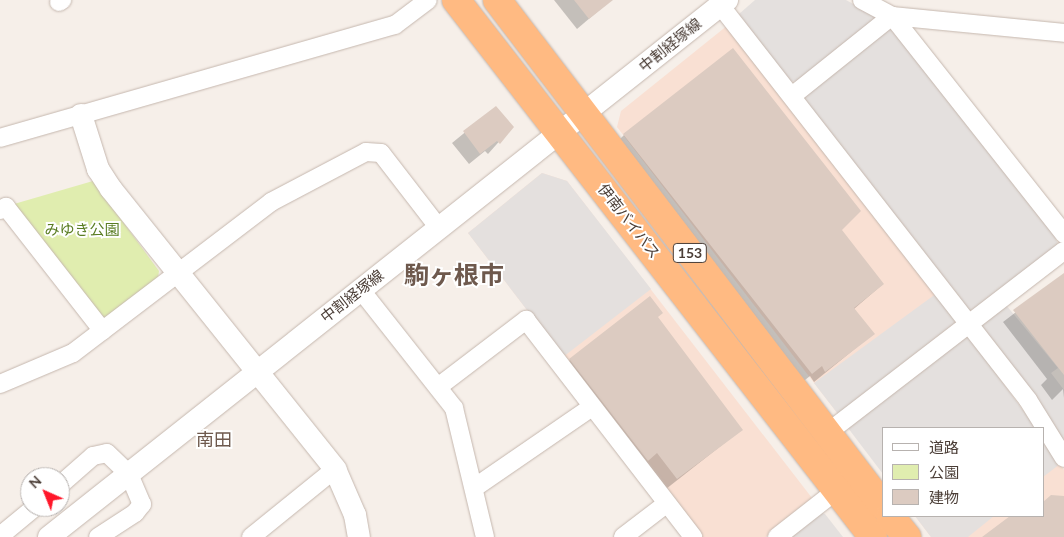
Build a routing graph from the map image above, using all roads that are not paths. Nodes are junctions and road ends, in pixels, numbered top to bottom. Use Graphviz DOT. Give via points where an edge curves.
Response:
graph roads {
  1 [pos="428,0"];
  2 [pos="456,0"];
  3 [pos="498,0"];
  4 [pos="862,0"];
  5 [pos="724,3"];
  6 [pos="892,16"];
  7 [pos="1064,34"];
  8 [pos="792,96"];
  9 [pos="81,115"];
  10 [pos="585,115"];
  11 [pos="561,134"];
  12 [pos="0,138"];
  13 [pos="0,210"];
  14 [pos="439,228"];
  15 [pos="1064,234"];
  16 [pos="1064,251"];
  17 [pos="178,271"];
  18 [pos="360,290"];
  19 [pos="968,324"];
  20 [pos="103,331"];
  21 [pos="258,371"];
  22 [pos="0,384"];
  23 [pos="438,387"];
  24 [pos="592,407"];
  25 [pos="826,434"];
  26 [pos="1064,458"];
  27 [pos="335,469"];
  28 [pos="129,474"];
  29 [pos="70,476"];
  30 [pos="474,488"];
  31 [pos="837,490"];
  32 [pos="666,504"];
  33 [pos="882,505"];
  34 [pos="23,517"];
  35 [pos="891,517"];
  36 [pos="0,536"];
  37 [pos="49,537"];
  38 [pos="98,537"];
  39 [pos="251,537"];
  40 [pos="360,537"];
  41 [pos="485,537"];
  42 [pos="623,537"];
  43 [pos="693,537"];
  44 [pos="777,537"];
  45 [pos="873,537"];
  46 [pos="907,537"];
  1 -- 9 [label="street" via="395,25"];
  2 -- 11 [label="highway, 伊南バイパス / 153"];
  3 -- 10 [label="highway, 伊南バイパス / 153"];
  4 -- 6 [label="street"];
  5 -- 8 [label="street"];
  5 -- 10 [label="street, 中割経塚線" via="674,39"];
  6 -- 7 [label="street"];
  6 -- 8 [label="street"];
  6 -- 15 [label="street"];
  8 -- 19 [label="street"];
  9 -- 12 [label="street"];
  9 -- 17 [label="street" via="98,169"];
  10 -- 11 [label="street, 中割経塚線"];
  10 -- 25 [label="highway, 伊南バイパス / 153"];
  11 -- 14 [label="street, 中割経塚線"];
  11 -- 31 [label="highway, 伊南バイパス / 153"];
  13 -- 20 [label="street" via="6,207"];
  14 -- 17 [label="street" via="381,153 366,152 271,202"];
  14 -- 18 [label="street, 中割経塚線"];
  16 -- 19 [label="street"];
  17 -- 20 [label="street"];
  17 -- 21 [label="street"];
  18 -- 21 [label="street, 中割経塚線"];
  18 -- 23 [label="street"];
  19 -- 25 [label="street"];
  19 -- 26 [label="street" via="1028,400"];
  20 -- 22 [label="street" via="72,353"];
  21 -- 27 [label="street"];
  21 -- 28 [label="street, 中割経塚線"];
  23 -- 24 [label="street" via="526,320"];
  23 -- 30 [label="street" via="454,408"];
  24 -- 30 [label="street"];
  24 -- 32 [label="street"];
  25 -- 33 [label="highway, 伊南バイパス / 153"];
  27 -- 39 [label="street"];
  27 -- 40 [label="street" via="355,515"];
  28 -- 29 [label="street" via="107,453 92,456"];
  28 -- 37 [label="street, 中割経塚線"];
  28 -- 38 [label="street" via="142,504 135,513"];
  30 -- 41 [label="street"];
  31 -- 44 [label="street"];
  31 -- 45 [label="highway, 伊南バイパス / 153"];
  32 -- 42 [label="street"];
  32 -- 43 [label="street"];
  34 -- 36 [label="street"];
  35 -- 46 [label="highway"];
}
